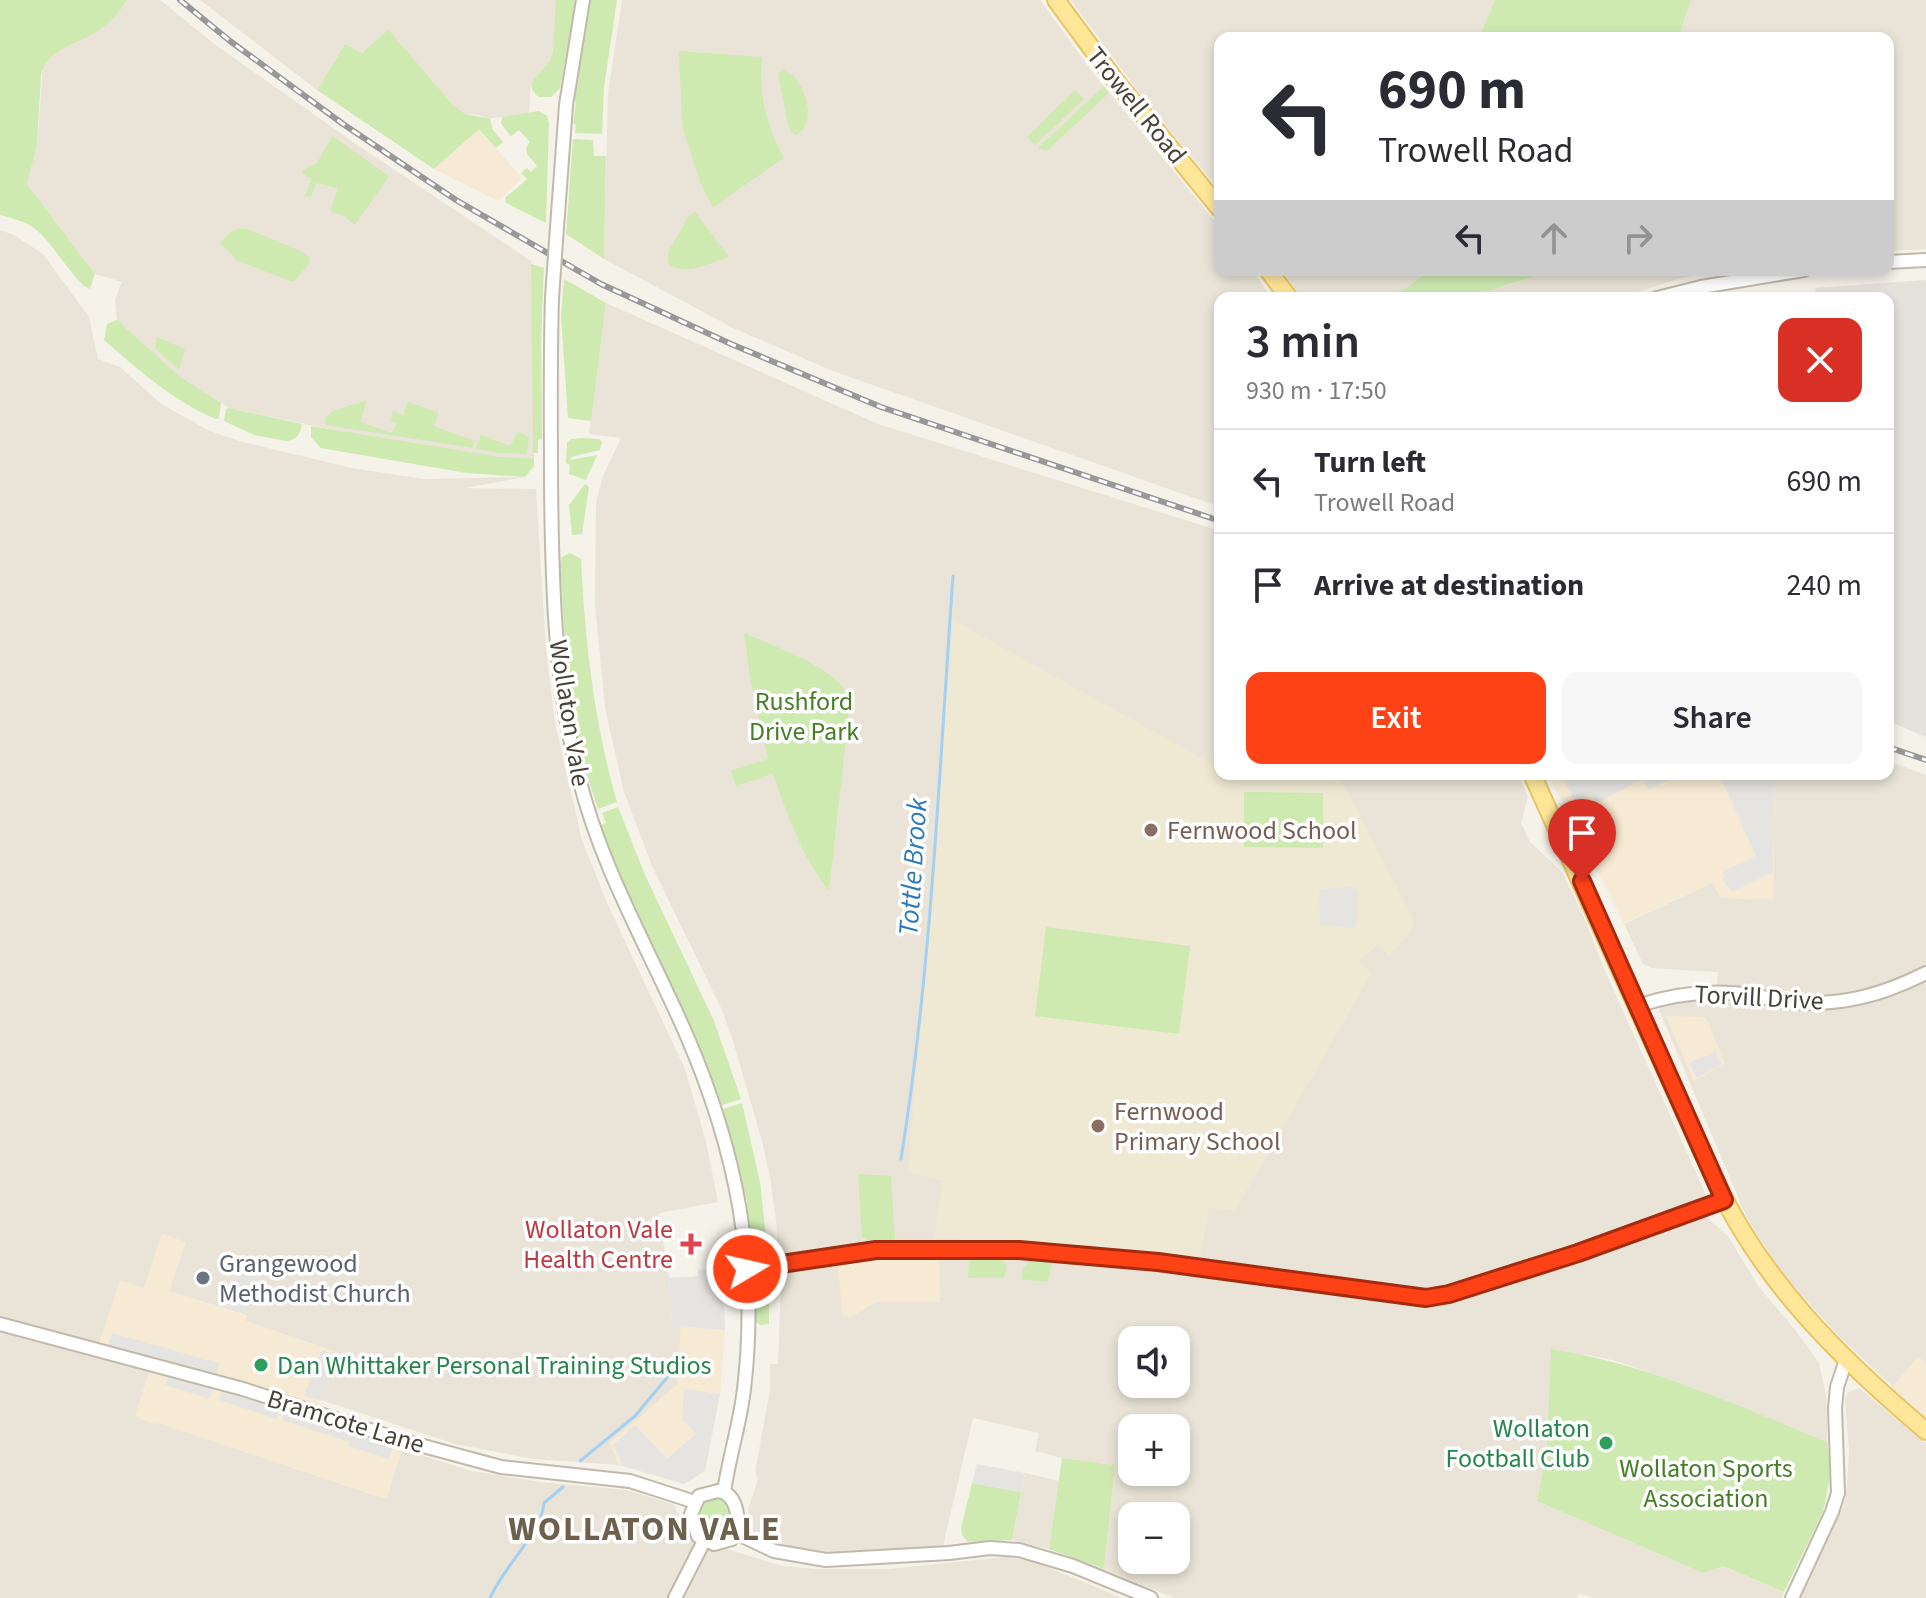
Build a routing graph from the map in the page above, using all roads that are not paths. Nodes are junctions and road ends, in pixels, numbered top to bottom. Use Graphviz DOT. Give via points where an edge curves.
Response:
graph roads {
  1 [pos="583,0"];
  2 [pos="1056,0"];
  3 [pos="1214,202"];
  4 [pos="1926,260"];
  5 [pos="1894,262"];
  6 [pos="1768,276"];
  7 [pos="1681,292"];
  8 [pos="1535,780"];
  9 [pos="1926,973"];
  10 [pos="1637,1006"];
  11 [pos="1724,1200"];
  12 [pos="747,1269"];
  13 [pos="0,1324"];
  14 [pos="1846,1360"];
  15 [pos="1926,1431"];
  16 [pos="724,1492"];
  17 [pos="695,1502"];
  18 [pos="736,1533"];
  19 [pos="704,1541"];
  20 [pos="675,1598"];
  21 [pos="1151,1598"];
  22 [pos="1792,1598"];
  1 -- 12 [label="street, Wollaton Vale, bridge" via="566,105 552,298 552,536 559,668 569,738 591,819 717,1109 738,1191"];
  2 -- 3 [label="main road, Trowell Road"];
  4 -- 5 [label="street"];
  6 -- 7 [label="street"];
  8 -- 10 [label="main road"];
  9 -- 10 [label="street, Torvill Drive" via="1867,998 1799,1003 1709,992 1668,995"];
  10 -- 11 [label="main road"];
  11 -- 12 [label="street" via="1578,1253 1426,1298 1158,1262 1019,1250 876,1250"];
  11 -- 14 [label="main road" via="1764,1267"];
  12 -- 16 [label="street, Wollaton Vale" via="745,1386"];
  13 -- 17 [label="street, Bramcote Lane" via="243,1389 501,1467 630,1481"];
  14 -- 15 [label="main road"];
  14 -- 22 [label="street" via="1835,1408 1838,1493"];
  16 -- 17 [label="street" via="708,1492"];
  16 -- 18 [label="street" via="734,1504"];
  17 -- 19 [label="street" via="691,1519"];
  18 -- 19 [label="street" via="723,1543"];
  18 -- 21 [label="street" via="774,1551 826,1560 1019,1550"];
  19 -- 20 [label="street"];
}
